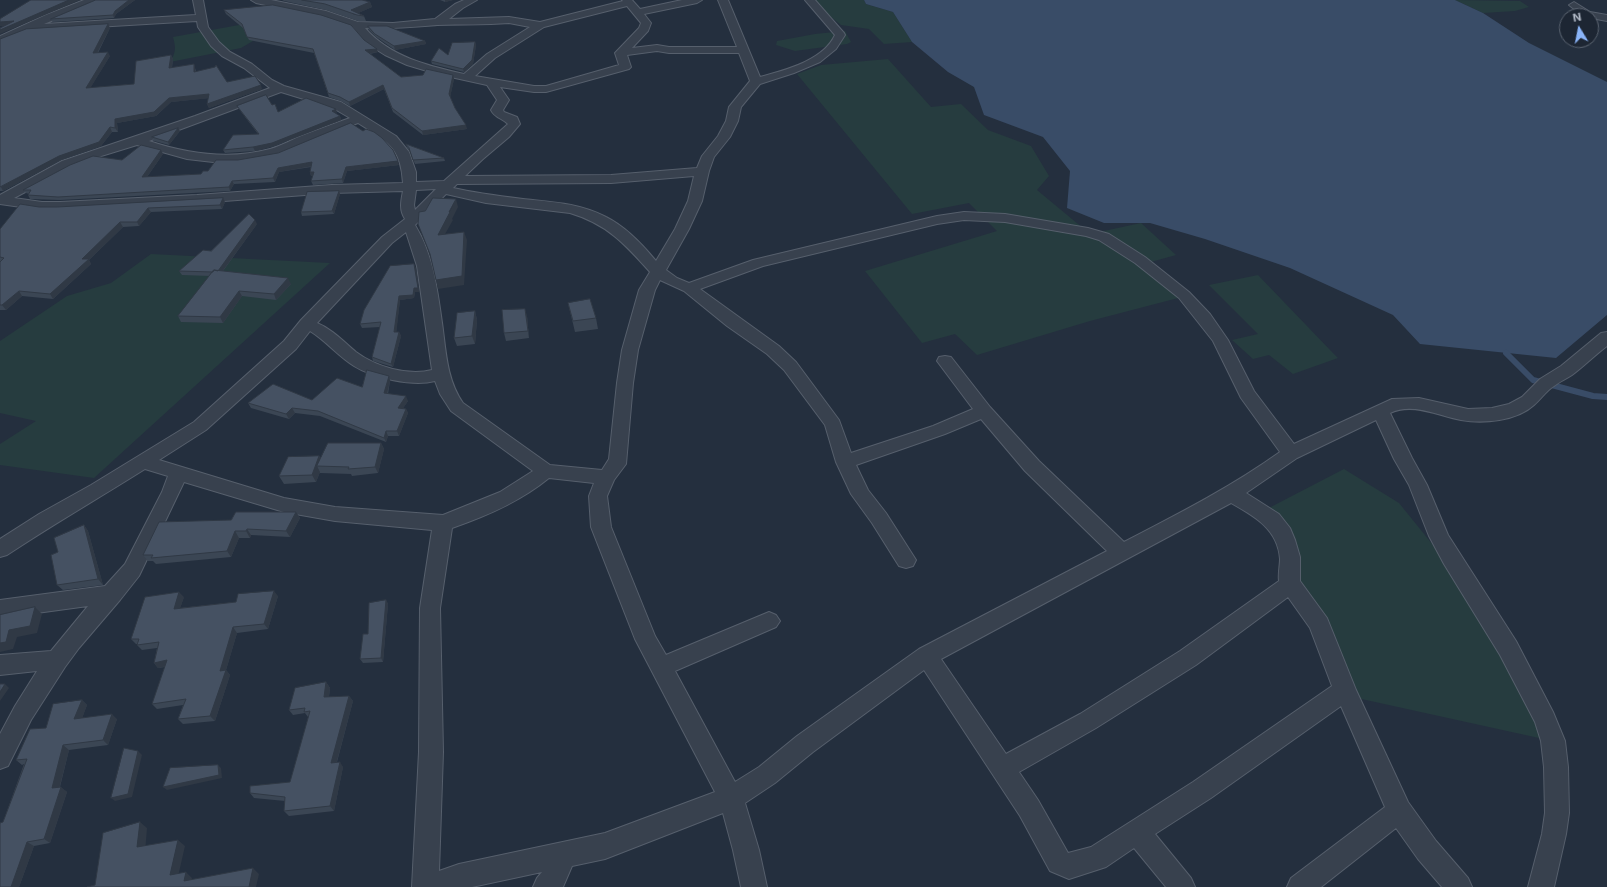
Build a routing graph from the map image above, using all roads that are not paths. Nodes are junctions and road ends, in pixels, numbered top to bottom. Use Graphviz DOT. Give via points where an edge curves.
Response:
graph roads {
  1 [pos="93,0"];
  2 [pos="198,0"];
  3 [pos="256,0"];
  4 [pos="472,0"];
  5 [pos="697,0"];
  6 [pos="723,0"];
  7 [pos="810,0"];
  8 [pos="627,1"];
  9 [pos="1574,5"];
  10 [pos="638,12"];
  11 [pos="201,18"];
  12 [pos="1607,18"];
  13 [pos="438,22"];
  14 [pos="357,25"];
  15 [pos="540,25"];
  16 [pos="25,28"];
  17 [pos="0,34"];
  18 [pos="0,40"];
  19 [pos="743,50"];
  20 [pos="621,53"];
  21 [pos="467,77"];
  22 [pos="756,81"];
  23 [pos="491,82"];
  24 [pos="280,88"];
  25 [pos="359,119"];
  26 [pos="137,141"];
  27 [pos="702,171"];
  28 [pos="449,185"];
  29 [pos="410,186"];
  30 [pos="411,221"];
  31 [pos="657,271"];
  32 [pos="689,288"];
  33 [pos="307,324"];
  34 [pos="1607,337"];
  35 [pos="945,361"];
  36 [pos="440,374"];
  37 [pos="984,411"];
  38 [pos="1379,412"];
  39 [pos="1291,453"];
  40 [pos="143,462"];
  41 [pos="845,462"];
  42 [pos="546,471"];
  43 [pos="178,474"];
  44 [pos="606,477"];
  45 [pos="1231,493"];
  46 [pos="443,523"];
  47 [pos="0,549"];
  48 [pos="1122,553"];
  49 [pos="906,560"];
  50 [pos="1290,584"];
  51 [pos="113,594"];
  52 [pos="0,609"];
  53 [pos="769,621"];
  54 [pos="927,656"];
  55 [pos="57,660"];
  56 [pos="0,665"];
  57 [pos="661,667"];
  58 [pos="1345,690"];
  59 [pos="0,758"];
  60 [pos="1003,768"];
  61 [pos="731,798"];
  62 [pos="1399,811"];
  63 [pos="1137,831"];
  64 [pos="563,856"];
  65 [pos="425,887"];
  66 [pos="428,887"];
  67 [pos="546,887"];
  68 [pos="754,887"];
  69 [pos="1182,887"];
  70 [pos="1300,887"];
  71 [pos="1460,887"];
  72 [pos="1541,887"];
  1 -- 16 [label="street"];
  2 -- 11 [label="street"];
  3 -- 14 [label="street" via="326,14"];
  4 -- 13 [label="street" via="459,6"];
  5 -- 10 [label="street"];
  6 -- 19 [label="street"];
  7 -- 22 [label="street" via="840,35 838,40 822,56 768,79"];
  8 -- 10 [label="street"];
  8 -- 15 [label="street"];
  9 -- 12 [label="street" via="1589,15"];
  10 -- 20 [label="street" via="646,21 644,29"];
  11 -- 16 [label="street"];
  11 -- 24 [label="street" via="203,27 220,49"];
  13 -- 14 [label="street" via="393,26"];
  13 -- 15 [label="street" via="509,20"];
  14 -- 21 [label="street" via="362,35 391,54 445,73"];
  15 -- 21 [label="street" via="491,56"];
  16 -- 17 [label="street"];
  16 -- 18 [label="street"];
  19 -- 20 [label="street" via="659,48"];
  19 -- 22 [label="street"];
  20 -- 23 [label="street" via="625,67 546,89"];
  21 -- 23 [label="street"];
  22 -- 27 [label="street" via="735,107 724,138 708,156"];
  23 -- 28 [label="street" via="503,100 497,110 498,114 513,120 514,124"];
  24 -- 25 [label="street" via="314,96 337,105"];
  24 -- 26 [label="street"];
  25 -- 26 [label="street" via="274,152 246,158 193,157"];
  25 -- 29 [label="street" via="386,135 403,152"];
  26 -- 29 [label="street" via="67,164 0,200 60,206"];
  27 -- 28 [label="street" via="611,179"];
  27 -- 31 [label="street" via="695,201"];
  28 -- 29 [label="street"];
  28 -- 30 [label="street"];
  28 -- 31 [label="street" via="486,199 563,208 602,220 631,241"];
  29 -- 30 [label="street" via="407,205"];
  30 -- 33 [label="street" via="387,240"];
  30 -- 36 [label="street" via="425,266"];
  31 -- 32 [label="street"];
  31 -- 44 [label="street" via="647,290 630,350 617,464"];
  32 -- 39 [label="street" via="758,263 910,226 964,216 1005,218 1088,232 1104,237 1140,260 1184,295 1220,340 1247,394"];
  32 -- 41 [label="street" via="773,350 790,366 833,424"];
  33 -- 36 [label="street" via="325,333 359,362 368,366 419,378"];
  33 -- 40 [label="street" via="290,345 200,426"];
  34 -- 38 [label="street" via="1567,370 1546,383 1522,406 1514,409 1473,415 1428,405 1399,404"];
  35 -- 37 [label="street"];
  36 -- 42 [label="street" via="450,398 457,407"];
  37 -- 41 [label="street" via="939,430"];
  37 -- 48 [label="street" via="1032,466"];
  38 -- 39 [label="street"];
  38 -- 72 [label="street" via="1418,484 1439,536 1508,648 1545,719 1553,741 1557,813"];
  39 -- 45 [label="street" via="1258,478"];
  40 -- 43 [label="street" via="168,468"];
  40 -- 47 [label="street"];
  41 -- 49 [label="street" via="860,494"];
  42 -- 44 [label="street"];
  42 -- 46 [label="street" via="527,486 504,498"];
  43 -- 46 [label="street" via="284,505 335,514"];
  43 -- 51 [label="street" via="132,570"];
  44 -- 57 [label="street" via="598,496 601,527 646,639"];
  45 -- 48 [label="street"];
  45 -- 50 [label="street" via="1272,520 1281,529 1290,560"];
  46 -- 65 [label="street" via="430,608 431,752"];
  48 -- 54 [label="street"];
  50 -- 58 [label="street" via="1320,624"];
  50 -- 60 [label="street" via="1188,658 1088,721"];
  51 -- 52 [label="street"];
  51 -- 55 [label="street"];
  53 -- 57 [label="street"];
  54 -- 60 [label="street"];
  54 -- 61 [label="street"];
  55 -- 56 [label="street"];
  55 -- 59 [label="street" via="23,713"];
  57 -- 61 [label="street"];
  58 -- 62 [label="street"];
  58 -- 63 [label="street" via="1202,790"];
  60 -- 63 [label="street" via="1059,862 1069,866 1097,858"];
  61 -- 64 [label="street" via="605,846"];
  61 -- 68 [label="street"];
  62 -- 70 [label="street"];
  62 -- 71 [label="street" via="1427,850"];
  63 -- 69 [label="street"];
  64 -- 66 [label="street" via="459,877"];
  64 -- 67 [label="street" via="555,876"];
}
